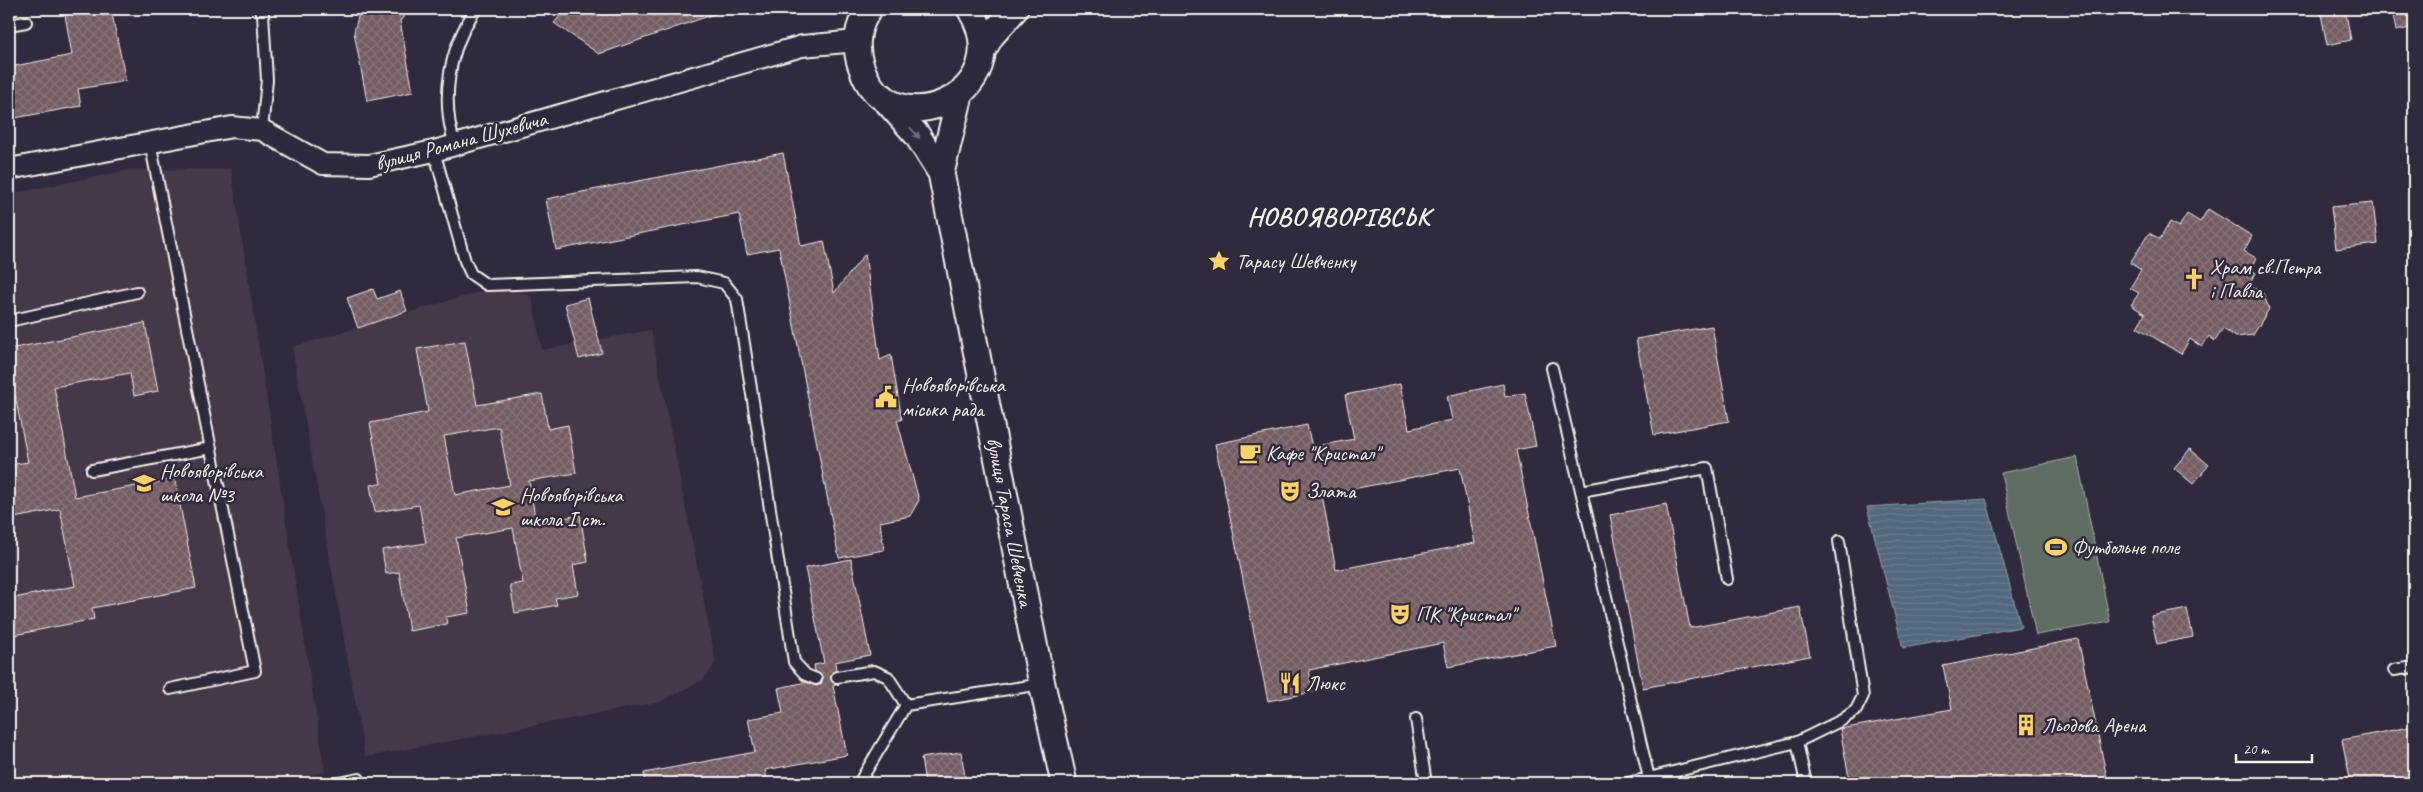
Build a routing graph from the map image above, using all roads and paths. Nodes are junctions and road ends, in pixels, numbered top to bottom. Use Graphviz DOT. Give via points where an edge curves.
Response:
graph roads {
  1 [pos="260,9"];
  2 [pos="476,9"];
  3 [pos="970,9"];
  4 [pos="1015,9"];
  5 [pos="858,21"];
  6 [pos="26,22"];
  7 [pos="9,25"];
  8 [pos="982,52"];
  9 [pos="960,95"];
  10 [pos="883,98"];
  11 [pos="262,130"];
  12 [pos="150,142"];
  13 [pos="455,145"];
  14 [pos="434,151"];
  15 [pos="9,169"];
  16 [pos="941,172"];
  17 [pos="137,292"];
  18 [pos="9,320"];
  19 [pos="1552,368"];
  20 [pos="211,448"];
  21 [pos="92,470"];
  22 [pos="1581,491"];
  23 [pos="1839,541"];
  24 [pos="1727,579"];
  25 [pos="2414,667"];
  26 [pos="2394,670"];
  27 [pos="838,677"];
  28 [pos="816,678"];
  29 [pos="1042,684"];
  30 [pos="170,688"];
  31 [pos="906,705"];
  32 [pos="1416,718"];
  33 [pos="1797,742"];
  34 [pos="1649,778"];
  35 [pos="339,783"];
  36 [pos="360,783"];
  37 [pos="859,783"];
  38 [pos="1064,783"];
  39 [pos="1426,783"];
  40 [pos="1628,783"];
  41 [pos="1806,783"];
  1 -- 11 [label="lane" via="267,80"];
  2 -- 13 [label="lane" via="462,30 447,87 450,129"];
  3 -- 8 [label="street" via="981,36"];
  4 -- 8 [label="street" via="991,36"];
  5 -- 10 [label="street, вулиця Тараса Шевченка" via="858,57 871,86"];
  5 -- 13 [label="street, вулиця Романа Шухевича" via="802,46"];
  6 -- 7 [label="lane"];
  8 -- 9 [label="street" via="979,68"];
  9 -- 10 [label="street" via="946,103 922,109 898,105"];
  9 -- 16 [label="street, вулиця Тараса Шевченка"];
  10 -- 16 [label="street, вулиця Тараса Шевченка, one-way" via="917,135"];
  11 -- 12 [label="street, вулиця Романа Шухевича" via="232,127"];
  11 -- 14 [label="street, вулиця Романа Шухевича" via="324,164 369,165"];
  12 -- 15 [label="street, вулиця Романа Шухевича"];
  12 -- 20 [label="lane"];
  13 -- 14 [label="street, вулиця Романа Шухевича"];
  14 -- 28 [label="lane" via="465,262 471,274 487,285 697,277 724,282 737,299 794,662 806,675"];
  16 -- 29 [label="street, вулиця Тараса Шевченка"];
  17 -- 18 [label="lane"];
  19 -- 22 [label="lane"];
  20 -- 21 [label="lane"];
  20 -- 30 [label="lane" via="255,671"];
  22 -- 24 [label="lane" via="1707,468"];
  22 -- 34 [label="lane"];
  23 -- 33 [label="lane" via="1863,696 1856,710 1849,715"];
  25 -- 26 [label="lane"];
  27 -- 31 [label="lane" via="874,671 888,677"];
  29 -- 31 [label="lane"];
  29 -- 38 [label="street, вулиця Тараса Шевченка"];
  31 -- 37 [label="lane"];
  32 -- 39 [label="lane"];
  33 -- 34 [label="lane"];
  33 -- 41 [label="lane"];
  34 -- 40 [label="lane"];
  35 -- 36 [label="lane" via="359,779"];
}
